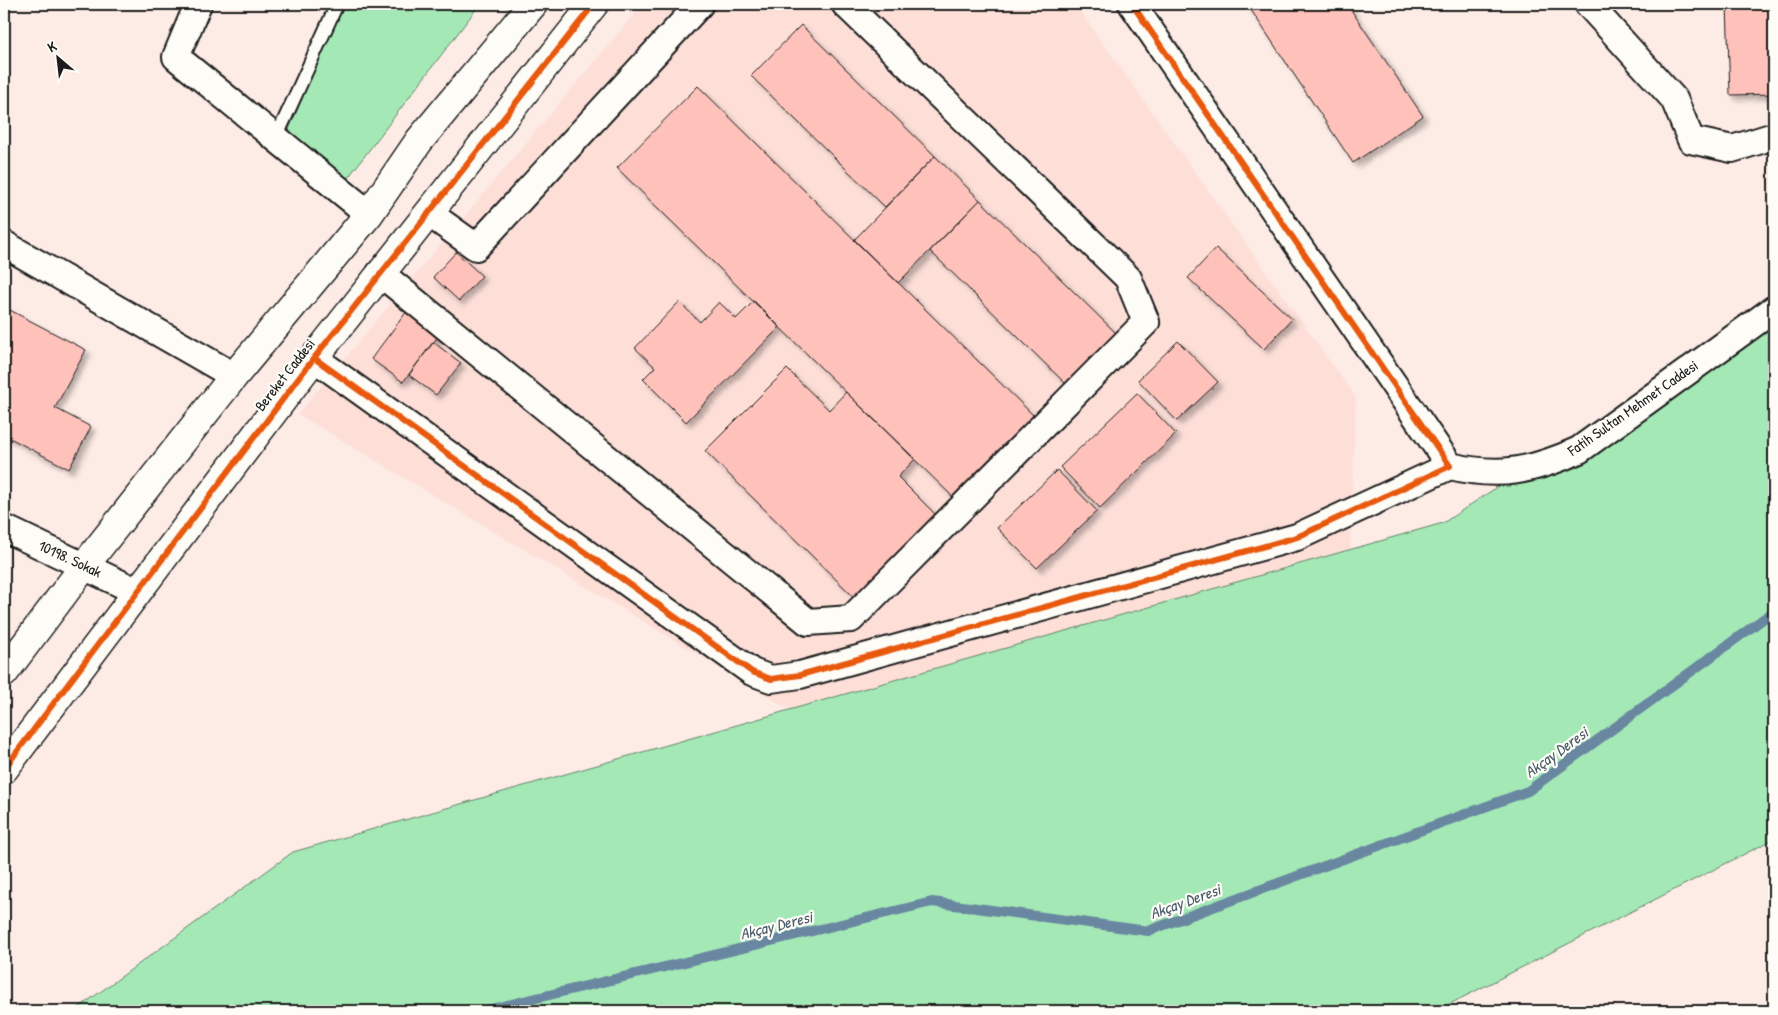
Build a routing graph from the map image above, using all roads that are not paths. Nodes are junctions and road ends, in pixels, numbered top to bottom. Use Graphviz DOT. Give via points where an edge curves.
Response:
graph roads {
  1 [pos="198,4"];
  2 [pos="337,4"];
  3 [pos="533,4"];
  4 [pos="594,4"];
  5 [pos="700,4"];
  6 [pos="845,4"];
  7 [pos="1132,4"];
  8 [pos="1588,4"];
  9 [pos="1774,136"];
  10 [pos="276,138"];
  11 [pos="369,214"];
  12 [pos="430,214"];
  13 [pos="4,244"];
  14 [pos="380,272"];
  15 [pos="1774,309"];
  16 [pos="314,358"];
  17 [pos="234,376"];
  18 [pos="1450,466"];
  19 [pos="4,528"];
  20 [pos="85,565"];
  21 [pos="136,591"];
  22 [pos="4,672"];
  23 [pos="4,769"];
  1 -- 10 [label="street" via="176,57"];
  2 -- 10 [label="lane"];
  3 -- 11 [label="street" via="419,141"];
  4 -- 12 [label="street, Bereket Caddesi"];
  5 -- 12 [label="street" via="476,247"];
  6 -- 14 [label="street" via="1128,278 1146,322 851,620 808,622"];
  7 -- 18 [label="street"];
  8 -- 9 [label="street" via="1674,99 1691,140 1732,149"];
  10 -- 11 [label="street"];
  11 -- 17 [label="street"];
  12 -- 14 [label="street, Bereket Caddesi"];
  13 -- 17 [label="street"];
  14 -- 16 [label="street, Bereket Caddesi"];
  15 -- 18 [label="street, Fatih Sultan Mehmet Caddesi" via="1579,450 1545,465 1512,472 1478,473"];
  16 -- 18 [label="street" via="752,672 771,678 800,675 1297,537"];
  16 -- 21 [label="street, Bereket Caddesi"];
  17 -- 20 [label="street"];
  19 -- 20 [label="street, 10198. Sokak"];
  20 -- 21 [label="street, 10198. Sokak"];
  20 -- 22 [label="street"];
  21 -- 23 [label="street, Bereket Caddesi"];
}
